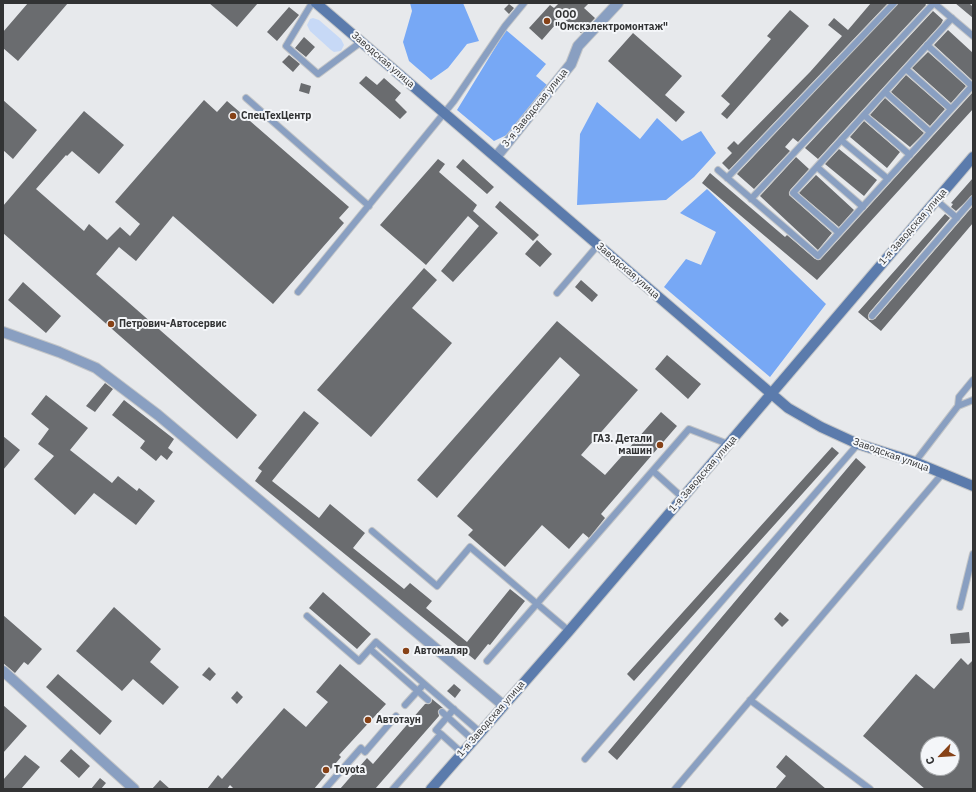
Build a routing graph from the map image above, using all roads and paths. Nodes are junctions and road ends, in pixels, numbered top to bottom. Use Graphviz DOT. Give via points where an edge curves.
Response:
graph roads {
  1 [pos="312,3"];
  2 [pos="316,3"];
  3 [pos="524,3"];
  4 [pos="618,3"];
  5 [pos="894,3"];
  6 [pos="934,3"];
  7 [pos="952,18"];
  8 [pos="973,36"];
  9 [pos="361,42"];
  10 [pos="927,45"];
  11 [pos="906,69"];
  12 [pos="973,85"];
  13 [pos="885,92"];
  14 [pos="246,98"];
  15 [pos="952,109"];
  16 [pos="444,113"];
  17 [pos="864,115"];
  18 [pos="930,132"];
  19 [pos="841,140"];
  20 [pos="910,155"];
  21 [pos="496,157"];
  22 [pos="973,157"];
  23 [pos="817,167"];
  24 [pos="718,170"];
  25 [pos="727,178"];
  26 [pos="888,179"];
  27 [pos="751,199"];
  28 [pos="973,199"];
  29 [pos="936,200"];
  30 [pos="369,206"];
  31 [pos="863,206"];
  32 [pos="957,218"];
  33 [pos="839,233"];
  34 [pos="598,245"];
  35 [pos="298,292"];
  36 [pos="557,293"];
  37 [pos="872,316"];
  38 [pos="3,332"];
  39 [pos="973,380"];
  40 [pos="771,394"];
  41 [pos="973,400"];
  42 [pos="958,406"];
  43 [pos="728,444"];
  44 [pos="858,444"];
  45 [pos="915,462"];
  46 [pos="653,471"];
  47 [pos="942,474"];
  48 [pos="973,486"];
  49 [pos="683,498"];
  50 [pos="372,530"];
  51 [pos="973,554"];
  52 [pos="537,604"];
  53 [pos="960,607"];
  54 [pos="307,616"];
  55 [pos="568,631"];
  56 [pos="370,649"];
  57 [pos="487,661"];
  58 [pos="3,671"];
  59 [pos="424,684"];
  60 [pos="418,691"];
  61 [pos="428,700"];
  62 [pos="750,700"];
  63 [pos="406,705"];
  64 [pos="503,705"];
  65 [pos="454,709"];
  66 [pos="445,715"];
  67 [pos="396,716"];
  68 [pos="441,734"];
  69 [pos="477,736"];
  70 [pos="462,753"];
  71 [pos="585,759"];
  72 [pos="134,789"];
  73 [pos="325,789"];
  74 [pos="393,789"];
  75 [pos="431,789"];
  76 [pos="675,789"];
  77 [pos="870,789"];
  1 -- 9 [label="lane" via="286,46 318,74"];
  2 -- 9 [label="main road, Заводская улица"];
  3 -- 16 [label="lane"];
  4 -- 21 [label="street, 3-я Заводская улица" via="578,46 571,64"];
  5 -- 25 [label="lane"];
  6 -- 7 [label="lane"];
  6 -- 27 [label="lane"];
  7 -- 8 [label="lane"];
  7 -- 10 [label="lane"];
  9 -- 16 [label="main road, Заводская улица"];
  10 -- 11 [label="lane"];
  10 -- 12 [label="lane"];
  11 -- 13 [label="lane"];
  11 -- 15 [label="lane"];
  12 -- 15 [label="lane"];
  13 -- 17 [label="lane"];
  13 -- 18 [label="lane"];
  14 -- 30 [label="lane"];
  15 -- 18 [label="lane"];
  16 -- 21 [label="main road, Заводская улица"];
  16 -- 30 [label="lane"];
  17 -- 19 [label="lane"];
  17 -- 20 [label="lane"];
  18 -- 20 [label="lane"];
  19 -- 23 [label="lane"];
  19 -- 26 [label="lane"];
  20 -- 26 [label="lane"];
  21 -- 34 [label="main road, Заводская улица"];
  22 -- 29 [label="main road, 1-я Заводская улица"];
  23 -- 31 [label="lane"];
  23 -- 33 [label="lane" via="794,192"];
  24 -- 25 [label="lane"];
  25 -- 27 [label="lane"];
  26 -- 31 [label="lane"];
  27 -- 33 [label="lane" via="818,256"];
  28 -- 32 [label="lane"];
  29 -- 32 [label="lane"];
  29 -- 40 [label="main road, 1-я Заводская улица"];
  30 -- 35 [label="lane"];
  31 -- 33 [label="lane"];
  32 -- 37 [label="lane"];
  34 -- 36 [label="lane"];
  34 -- 40 [label="main road, Заводская улица"];
  38 -- 64 [label="street" via="96,368 158,415"];
  39 -- 42 [label="lane" via="959,397"];
  40 -- 43 [label="main road, 1-я Заводская улица"];
  40 -- 44 [label="main road, Заводская улица" via="788,408 821,427"];
  41 -- 42 [label="lane"];
  42 -- 45 [label="lane"];
  43 -- 46 [label="lane" via="690,430"];
  43 -- 49 [label="main road, 1-я Заводская улица"];
  44 -- 45 [label="main road, Заводская улица"];
  44 -- 71 [label="lane"];
  45 -- 47 [label="main road, Заводская улица"];
  46 -- 49 [label="lane"];
  46 -- 52 [label="lane"];
  47 -- 48 [label="main road, Заводская улица"];
  47 -- 62 [label="lane"];
  49 -- 55 [label="main road, 1-я Заводская улица"];
  50 -- 52 [label="lane" via="437,586 470,547"];
  51 -- 53 [label="lane"];
  52 -- 55 [label="lane"];
  52 -- 57 [label="lane"];
  54 -- 56 [label="lane" via="359,661"];
  55 -- 64 [label="main road, 1-я Заводская улица"];
  56 -- 59 [label="lane" via="376,642"];
  56 -- 60 [label="lane"];
  58 -- 72 [label="street"];
  59 -- 60 [label="lane"];
  59 -- 65 [label="lane"];
  60 -- 61 [label="lane"];
  60 -- 63 [label="lane"];
  62 -- 76 [label="lane"];
  62 -- 77 [label="lane"];
  64 -- 69 [label="main road, 1-я Заводская улица"];
  65 -- 66 [label="lane"];
  65 -- 69 [label="lane"];
  66 -- 68 [label="lane" via="436,730"];
  66 -- 69 [label="lane"];
  67 -- 73 [label="lane" via="365,752 360,748"];
  68 -- 70 [label="lane"];
  68 -- 74 [label="lane"];
  69 -- 70 [label="main road, 1-я Заводская улица"];
  70 -- 75 [label="main road, 1-я Заводская улица"];
}
